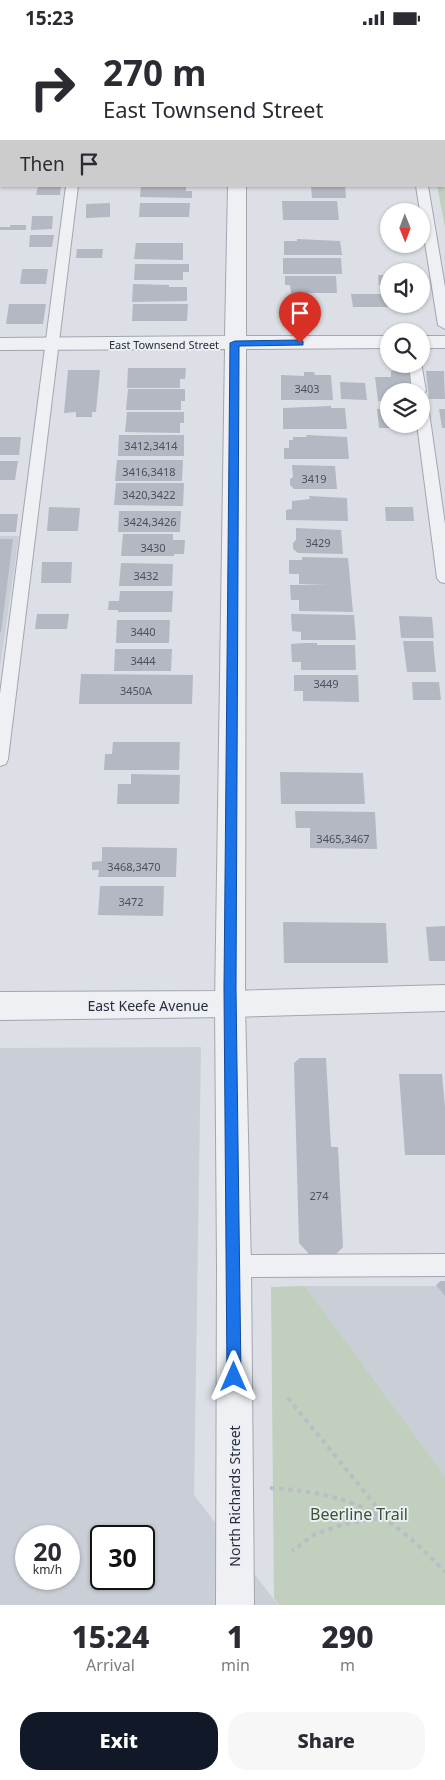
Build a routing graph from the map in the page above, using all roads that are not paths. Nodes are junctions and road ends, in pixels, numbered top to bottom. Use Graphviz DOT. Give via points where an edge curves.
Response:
graph roads {
  1 [pos="72,187"];
  2 [pos="237,187"];
  3 [pos="422,187"];
  4 [pos="445,325"];
  5 [pos="380,342"];
  6 [pos="430,342"];
  7 [pos="445,342"];
  8 [pos="235,343"];
  9 [pos="0,344"];
  10 [pos="52,344"];
  11 [pos="425,433"];
  12 [pos="445,578"];
  13 [pos="0,759"];
  14 [pos="445,998"];
  15 [pos="230,1005"];
  16 [pos="0,1006"];
  17 [pos="445,1265"];
  18 [pos="234,1266"];
  19 [pos="235,1605"];
  1 -- 10 [label="lane"];
  2 -- 8 [label="street, North Richards Street"];
  3 -- 4 [label="lane"];
  5 -- 8 [label="street, East Townsend Street"];
  6 -- 7 [label="street"];
  8 -- 10 [label="street, East Townsend Street"];
  8 -- 15 [label="street, North Richards Street"];
  9 -- 10 [label="street, East Townsend Street"];
  10 -- 13 [label="lane"];
  11 -- 12 [label="lane"];
  14 -- 15 [label="street, East Keefe Avenue"];
  15 -- 16 [label="street, East Keefe Avenue"];
  15 -- 18 [label="street, North Richards Street"];
  17 -- 18 [label="lane"];
  18 -- 19 [label="street, North Richards Street"];
}
